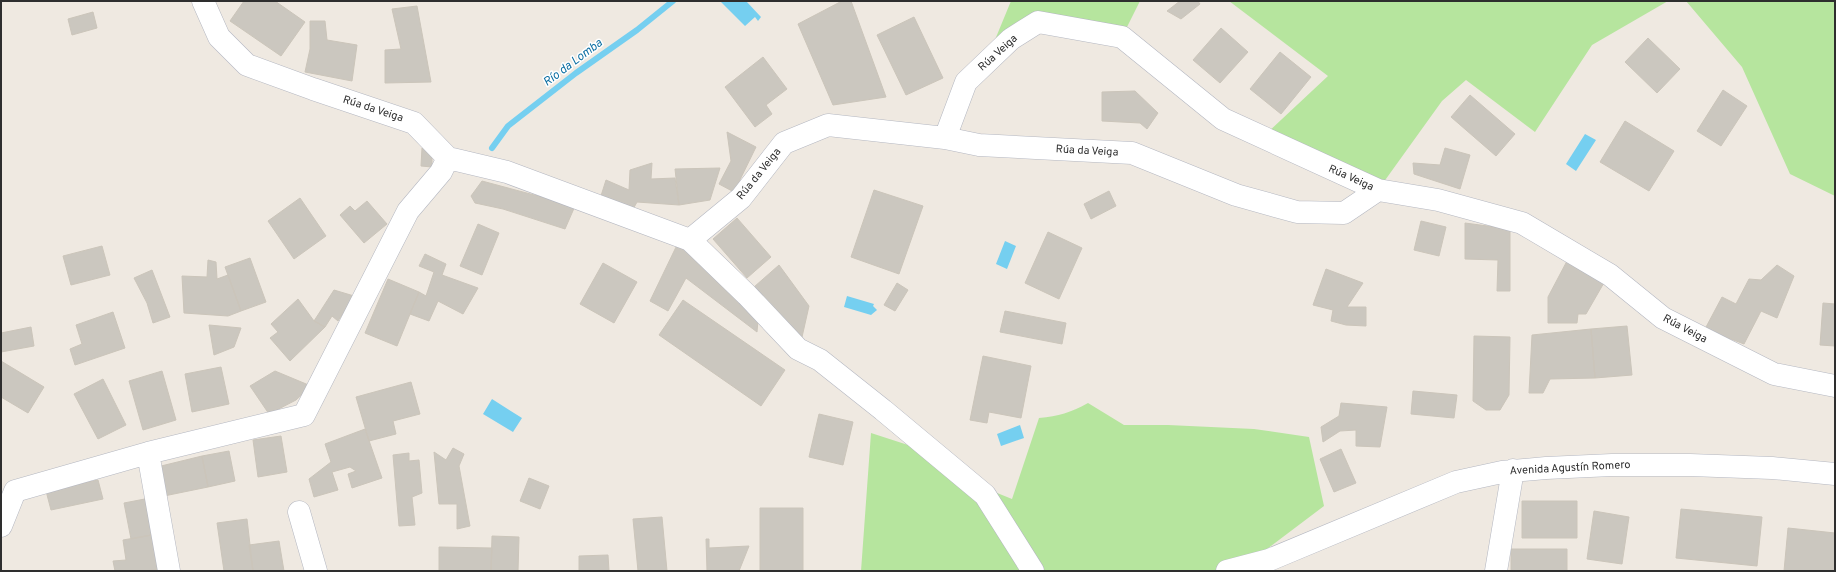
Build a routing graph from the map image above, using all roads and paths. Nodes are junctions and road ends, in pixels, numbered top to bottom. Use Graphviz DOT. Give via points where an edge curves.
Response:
graph roads {
  1 [pos="203,1"];
  2 [pos="945,138"];
  3 [pos="448,158"];
  4 [pos="1378,190"];
  5 [pos="690,240"];
  6 [pos="1835,386"];
  7 [pos="148,453"];
  8 [pos="1514,470"];
  9 [pos="1835,474"];
  10 [pos="299,512"];
  11 [pos="1,526"];
  12 [pos="169,571"];
  13 [pos="316,571"];
  14 [pos="1033,571"];
  15 [pos="1227,571"];
  16 [pos="1496,571"];
  1 -- 3 [label="street, Rúa da Veiga" via="219,37 247,65 414,123"];
  2 -- 4 [label="street, Rúa da Veiga" via="978,145 1132,153 1236,195 1297,212 1344,214"];
  2 -- 4 [label="street, Rúa Veiga" via="966,82 1011,39 1038,22 1122,37 1223,119"];
  2 -- 5 [label="street, Rúa da Veiga" via="828,125 784,142 741,198"];
  3 -- 5 [label="street" via="507,172"];
  3 -- 7 [label="street" via="441,172 408,211 304,415"];
  4 -- 6 [label="street, Rúa Veiga" via="1438,200 1522,223 1610,275 1663,318 1774,374"];
  5 -- 14 [label="street" via="798,349 826,365 985,495"];
  7 -- 11 [label="street" via="15,491"];
  7 -- 12 [label="street"];
  8 -- 9 [label="street, Avenida Agustín Romero" via="1612,465 1690,465 1772,468"];
  8 -- 15 [label="street, Avenida Agustín Romero" via="1456,482 1269,560"];
  8 -- 16 [label="street"];
  10 -- 13 [label="street"];
}
